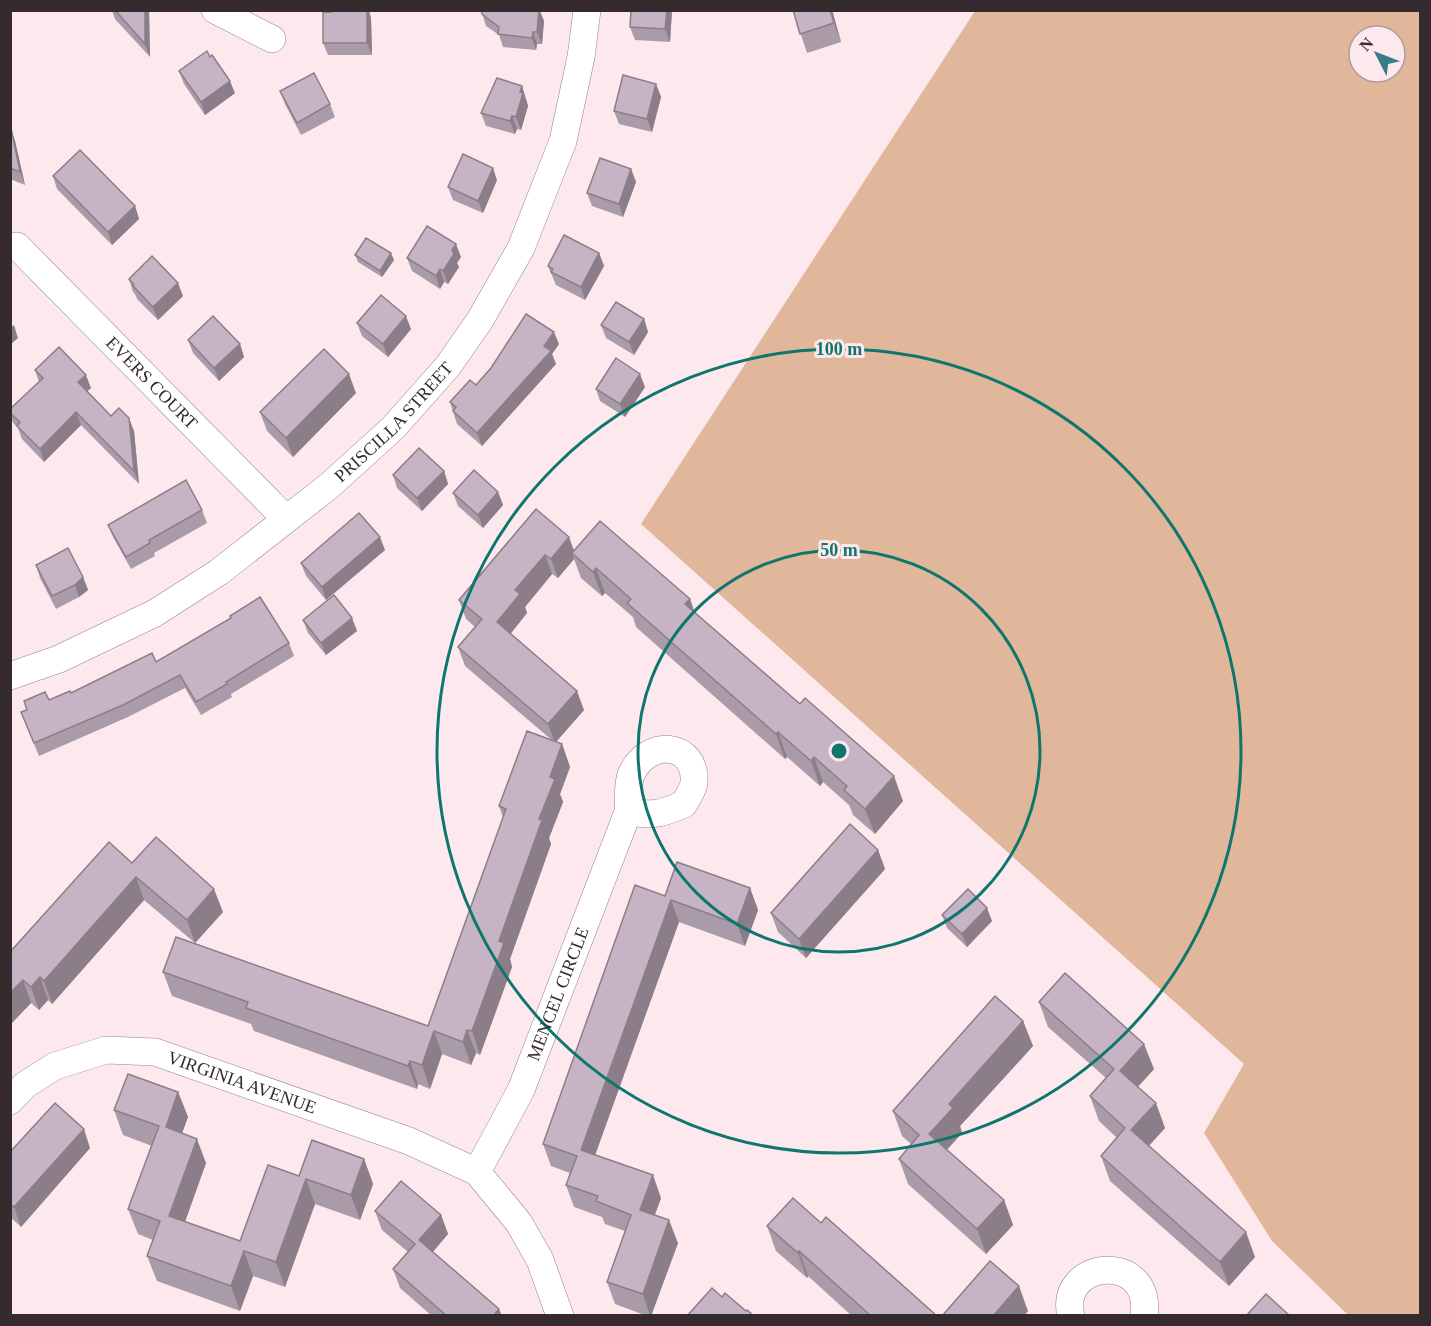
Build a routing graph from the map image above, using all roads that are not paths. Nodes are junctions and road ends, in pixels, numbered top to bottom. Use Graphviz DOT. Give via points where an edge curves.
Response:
graph roads {
  1 [pos="215,10"];
  2 [pos="587,10"];
  3 [pos="272,39"];
  4 [pos="18,246"];
  5 [pos="285,519"];
  6 [pos="10,676"];
  7 [pos="628,812"];
  8 [pos="10,1101"];
  9 [pos="477,1172"];
  10 [pos="560,1316"];
  11 [pos="1071,1316"];
  12 [pos="1144,1316"];
  1 -- 3 [label="street"];
  2 -- 5 [label="street, PRISCILLA STREET" via="563,141 521,248 480,320 448,366 393,428 329,486"];
  4 -- 5 [label="street, EVERS COURT"];
  5 -- 6 [label="street, PRISCILLA STREET" via="219,572 155,613 59,658"];
  7 -- 9 [label="street, MENCEL CIRCLE" via="520,1090"];
  8 -- 9 [label="street, VIRGINIA AVENUE" via="25,1085 55,1066 106,1050 155,1052 409,1140"];
  9 -- 10 [label="street" via="519,1223 540,1260"];
  11 -- 12 [label="street" via="1071,1295 1079,1282 1106,1269 1133,1278 1142,1290"];
}
